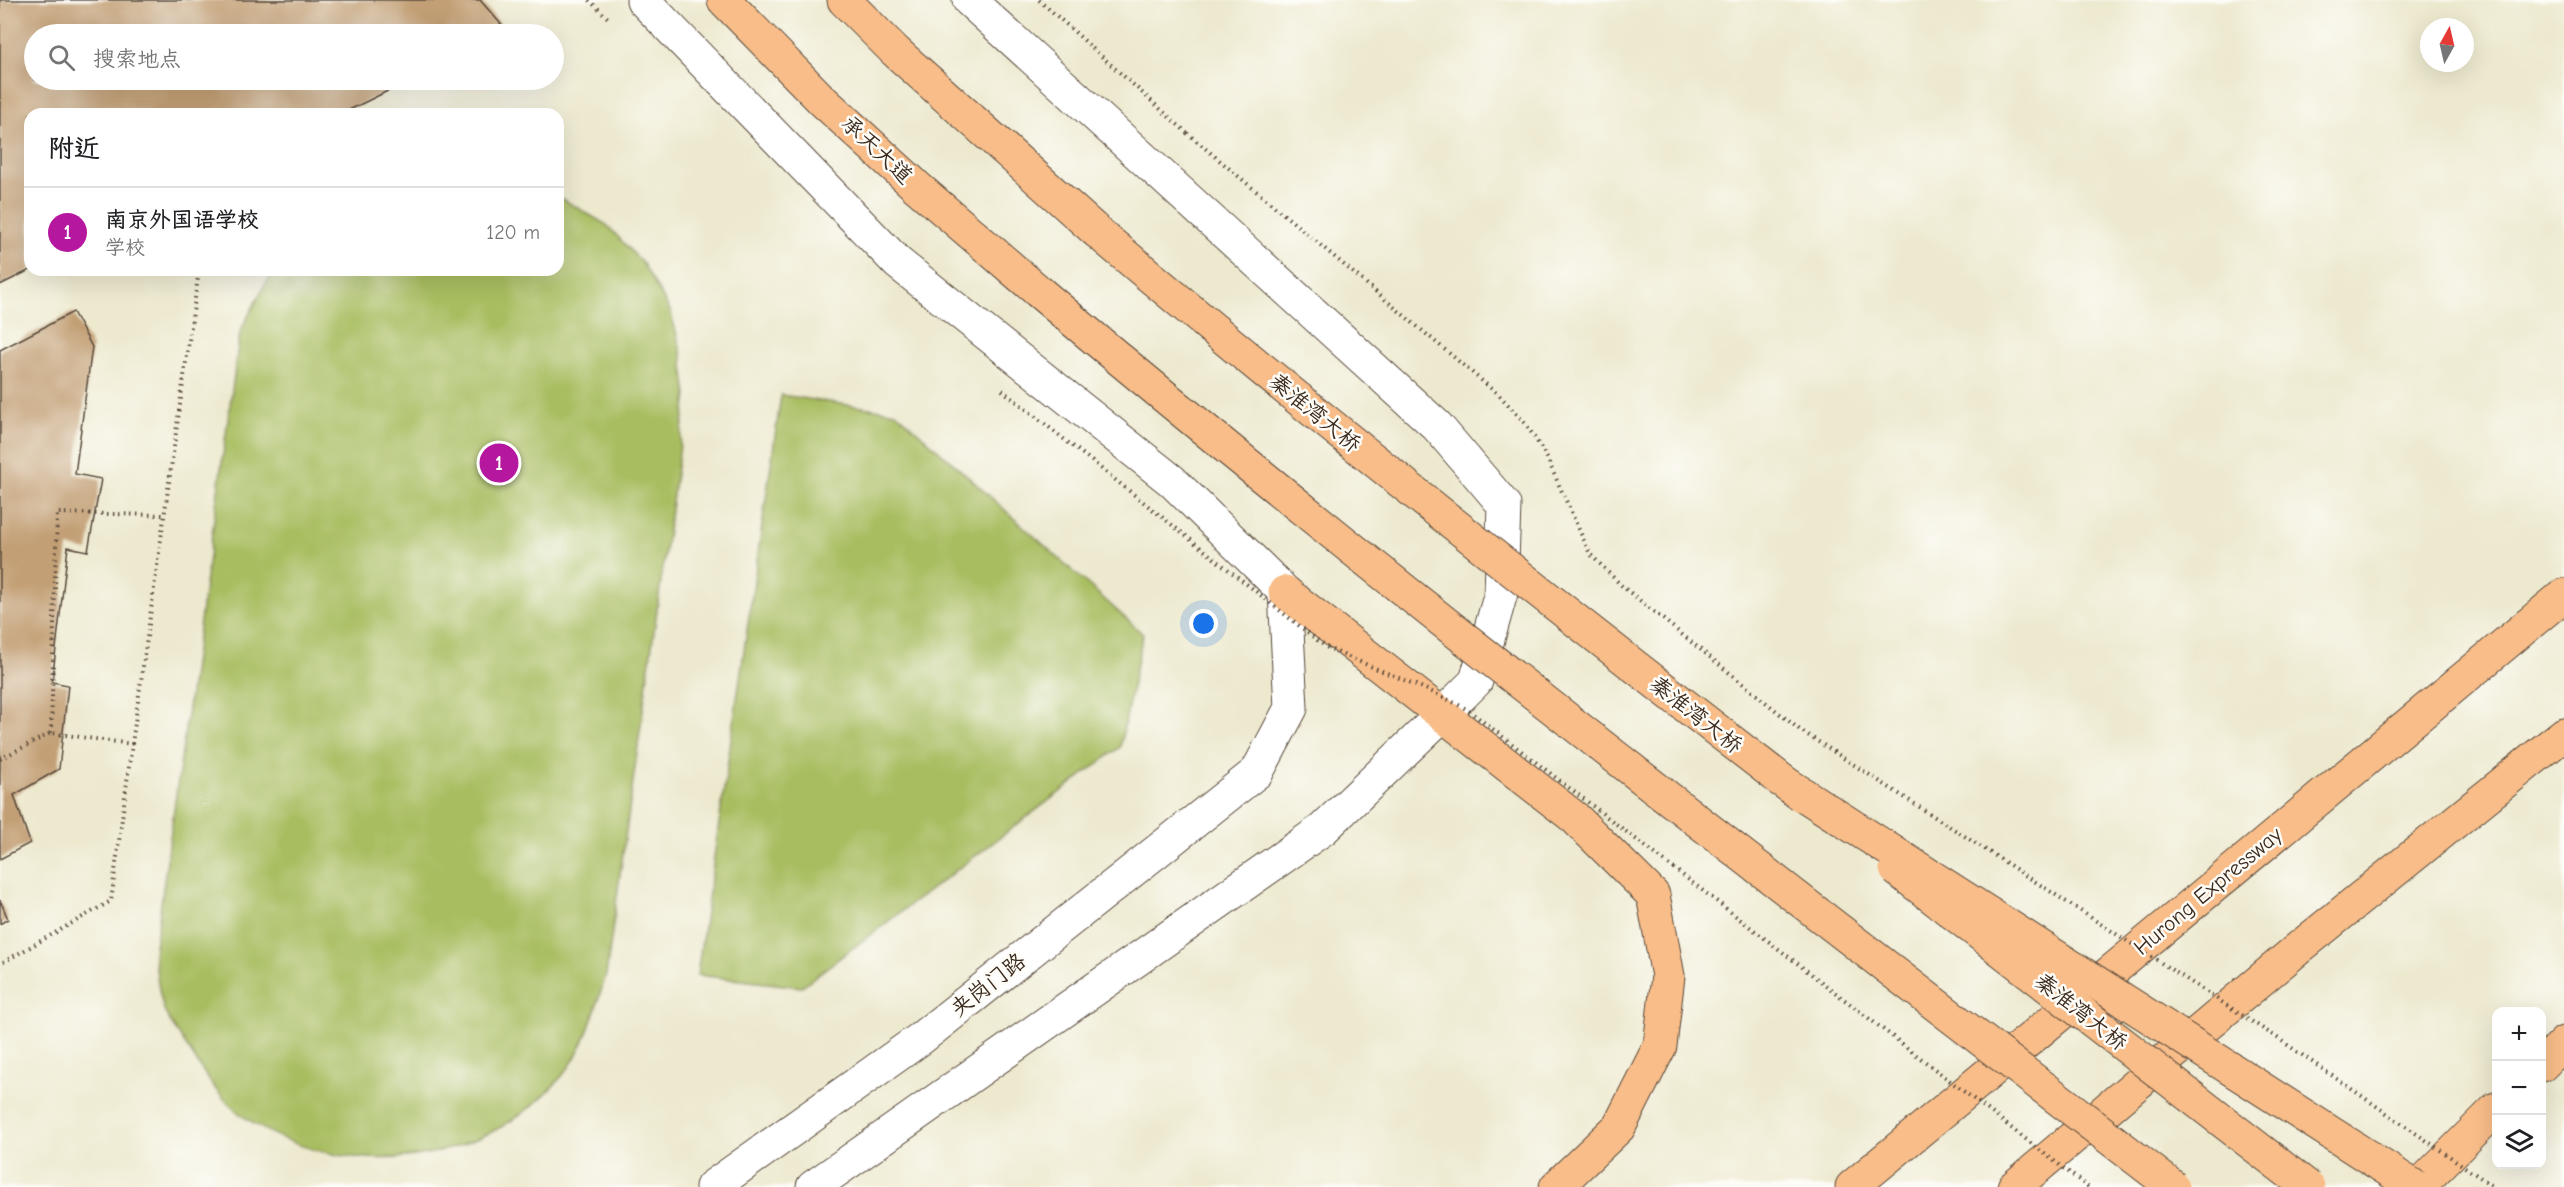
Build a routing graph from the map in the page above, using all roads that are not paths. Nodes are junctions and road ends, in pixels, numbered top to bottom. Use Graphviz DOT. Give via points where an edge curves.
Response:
graph roads {
  1 [pos="643,0"];
  2 [pos="724,0"];
  3 [pos="844,0"];
  4 [pos="969,0"];
  5 [pos="1285,592"];
  6 [pos="2564,595"];
  7 [pos="1443,714"];
  8 [pos="2564,734"];
  9 [pos="1779,779"];
  10 [pos="2564,1043"];
  11 [pos="2545,1061"];
  12 [pos="2492,1113"];
  13 [pos="712,1187"];
  14 [pos="813,1187"];
  15 [pos="1556,1187"];
  16 [pos="1852,1187"];
  17 [pos="2014,1187"];
  18 [pos="2172,1187"];
  19 [pos="2308,1187"];
  20 [pos="2416,1187"];
  1 -- 5 [label="street" via="898,263 1172,481"];
  2 -- 18 [label="main road, 承天大道, bridge" via="831,108 1197,425 1556,713"];
  3 -- 9 [label="main road, 秦淮湾大桥, bridge" via="895,51 1095,230 1266,374"];
  4 -- 7 [label="street" via="1437,426 1503,505 1501,593 1476,681"];
  5 -- 7 [label="main road"];
  5 -- 13 [label="street, 夹岗门路" via="1291,708 1257,772 920,1039"];
  6 -- 16 [label="main road, Hurong Expressway"];
  7 -- 14 [label="street" via="1323,829"];
  7 -- 15 [label="main road" via="1575,818 1653,895 1668,976 1660,1047 1619,1127"];
  8 -- 17 [label="main road" via="2300,947"];
  9 -- 19 [label="main road, 秦淮湾大桥, bridge"];
  9 -- 20 [label="main road, bridge"];
  10 -- 11 [label="main road"];
  12 -- 20 [label="main road"];
}
